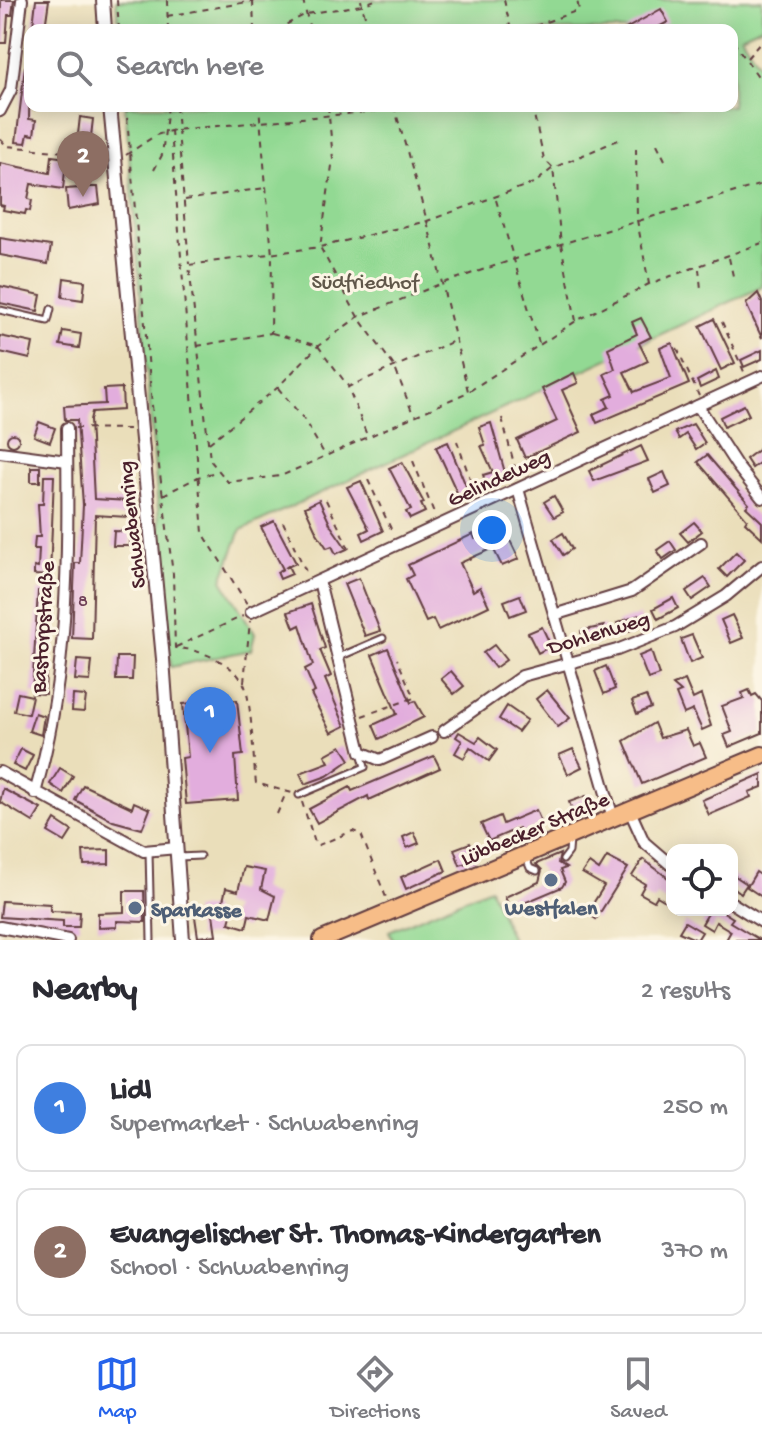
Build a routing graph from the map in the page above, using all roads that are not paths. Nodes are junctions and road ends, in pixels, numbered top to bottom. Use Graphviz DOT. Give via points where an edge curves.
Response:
graph roads {
  1 [pos="22,0"];
  2 [pos="103,0"];
  3 [pos="105,24"];
  4 [pos="0,111"];
  5 [pos="110,112"];
  6 [pos="51,309"];
  7 [pos="0,310"];
  8 [pos="762,376"];
  9 [pos="700,406"];
  10 [pos="67,428"];
  11 [pos="0,452"];
  12 [pos="67,461"];
  13 [pos="519,488"];
  14 [pos="762,498"];
  15 [pos="701,543"];
  16 [pos="762,566"];
  17 [pos="315,583"];
  18 [pos="251,612"];
  19 [pos="557,614"];
  20 [pos="383,638"];
  21 [pos="338,657"];
  22 [pos="565,662"];
  23 [pos="444,731"];
  24 [pos="432,737"];
  25 [pos="361,752"];
  26 [pos="762,755"];
  27 [pos="0,772"];
  28 [pos="35,793"];
  29 [pos="299,795"];
  30 [pos="630,811"];
  31 [pos="613,818"];
  32 [pos="570,836"];
  33 [pos="149,851"];
  34 [pos="177,852"];
  35 [pos="525,855"];
  36 [pos="200,856"];
  37 [pos="563,860"];
  38 [pos="666,861"];
  39 [pos="537,871"];
  40 [pos="738,907"];
  41 [pos="762,922"];
  42 [pos="0,927"];
  43 [pos="68,940"];
  44 [pos="151,940"];
  45 [pos="183,940"];
  46 [pos="322,940"];
  1 -- 4 [label="street" via="11,90"];
  2 -- 3 [label="street"];
  5 -- 34 [label="street, Schwabenring"];
  6 -- 7 [label="lane" via="48,321"];
  8 -- 9 [label="street, Gelindeweg"];
  9 -- 13 [label="street, Gelindeweg"];
  9 -- 14 [label="street"];
  10 -- 12 [label="street, Bastorpstraße"];
  11 -- 12 [label="street"];
  12 -- 28 [label="street, Bastorpstraße" via="61,677"];
  13 -- 17 [label="street, Gelindeweg"];
  13 -- 19 [label="street"];
  15 -- 19 [label="street" via="632,591"];
  16 -- 22 [label="street, Dohlenweg" via="675,627 617,650"];
  17 -- 18 [label="street, Gelindeweg"];
  17 -- 21 [label="street"];
  19 -- 22 [label="street"];
  20 -- 21 [label="lane"];
  21 -- 25 [label="street"];
  22 -- 23 [label="street, Dohlenweg" via="522,676"];
  22 -- 31 [label="street"];
  24 -- 25 [label="street" via="380,760"];
  25 -- 29 [label="lane" via="365,767"];
  26 -- 30 [label="main road, Lübbecker Straße"];
  27 -- 28 [label="street"];
  28 -- 33 [label="street"];
  30 -- 31 [label="main road, Lübbecker Straße"];
  30 -- 38 [label="street" via="644,842"];
  31 -- 32 [label="main road, Lübbecker Straße"];
  32 -- 35 [label="main road, Lübbecker Straße"];
  32 -- 37 [label="lane"];
  33 -- 34 [label="street"];
  33 -- 44 [label="lane"];
  34 -- 36 [label="lane"];
  34 -- 45 [label="street, Schwabenring"];
  35 -- 39 [label="lane"];
  35 -- 46 [label="main road, Lübbecker Straße"];
  40 -- 41 [label="street"];
  42 -- 43 [label="street"];
}
